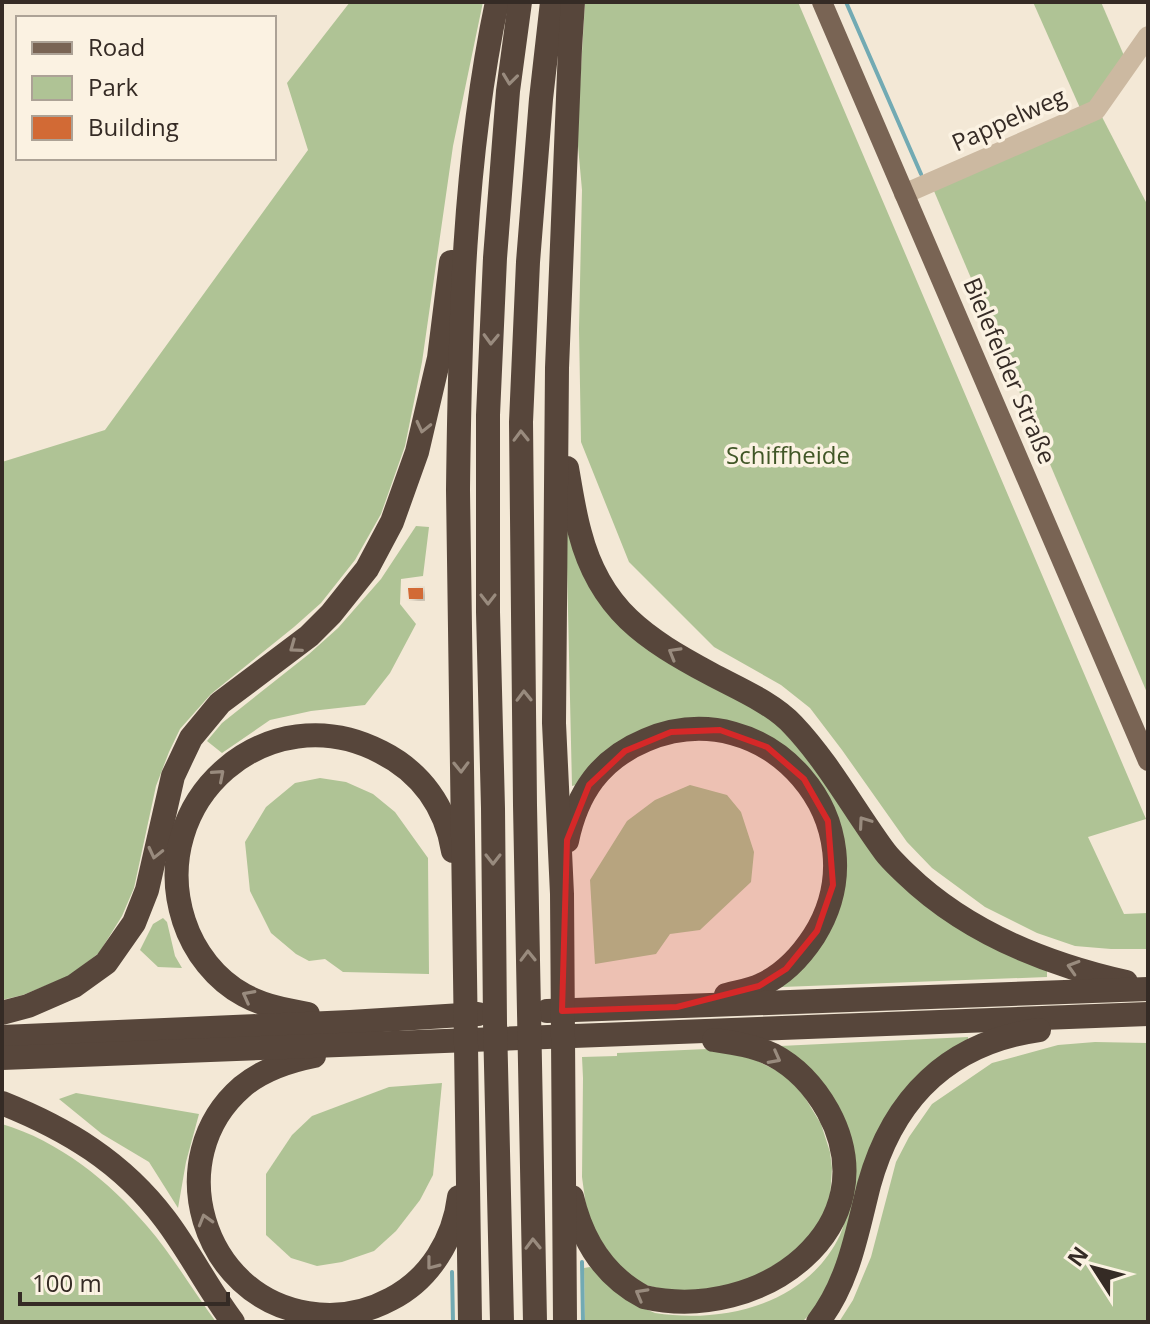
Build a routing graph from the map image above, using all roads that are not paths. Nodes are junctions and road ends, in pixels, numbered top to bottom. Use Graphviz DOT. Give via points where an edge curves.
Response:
graph roads {
  1 [pos="497,2"];
  2 [pos="520,2"];
  3 [pos="552,2"];
  4 [pos="573,2"];
  5 [pos="822,2"];
  6 [pos="1148,36"];
  7 [pos="472,158"];
  8 [pos="904,194"];
  9 [pos="557,368"];
  10 [pos="1148,761"];
  11 [pos="562,894"];
  12 [pos="463,921"];
  13 [pos="1148,988"];
  14 [pos="677,1007"];
  15 [pos="2,1013"];
  16 [pos="1148,1014"];
  17 [pos="350,1022"];
  18 [pos="672,1032"];
  19 [pos="2,1037"];
  20 [pos="371,1044"];
  21 [pos="2,1058"];
  22 [pos="2,1103"];
  23 [pos="562,1110"];
  24 [pos="467,1137"];
  25 [pos="233,1322"];
  26 [pos="470,1322"];
  27 [pos="502,1322"];
  28 [pos="535,1322"];
  29 [pos="565,1322"];
  30 [pos="818,1322"];
  1 -- 7 [label="highway"];
  2 -- 27 [label="highway, one-way" via="495,258 488,415"];
  28 -- 3 [label="highway, one-way" via="521,422 528,262"];
  4 -- 9 [label="highway"];
  5 -- 8 [label="main road, Bielefelder Straße"];
  6 -- 8 [label="street, Pappelweg" via="1096,110"];
  7 -- 12 [label="highway, one-way" via="459,365"];
  7 -- 15 [label="highway, one-way" via="457,214 439,358 417,452 392,522 367,569 309,636 220,703 191,738 173,776 147,890 134,923 106,963 74,986"];
  8 -- 10 [label="main road, Bielefelder Straße"];
  9 -- 11 [label="highway" via="554,723"];
  13 -- 9 [label="highway, one-way" via="1027,951 943,905 888,856 792,723 668,651 617,608 592,570 580,534 564,456"];
  11 -- 14 [label="highway" via="567,840 580,799 605,767 639,743 687,729 720,730 760,743 793,767 818,799 832,837 835,869 824,917 808,945 773,978"];
  11 -- 23 [label="highway"];
  17 -- 12 [label="highway, one-way" via="279,1009 245,995 204,960 188,932 175,881 178,847 208,785 253,750 302,736 357,741 392,757 419,779 445,820"];
  12 -- 24 [label="highway"];
  13 -- 14 [label="highway"];
  14 -- 17 [label="highway"];
  16 -- 18 [label="highway"];
  16 -- 30 [label="highway" via="1012,1034 947,1064 917,1091 879,1155 853,1250 837,1293"];
  17 -- 19 [label="highway"];
  18 -- 20 [label="highway"];
  18 -- 23 [label="highway, one-way" via="774,1056 801,1076 831,1117 842,1158 842,1200 823,1247 790,1284 746,1306 722,1311 682,1310 636,1293 600,1260 583,1233 573,1200"];
  20 -- 21 [label="highway"];
  24 -- 20 [label="highway, one-way" via="457,1212 443,1248 423,1275 397,1296 350,1313 317,1314 269,1300 242,1281 216,1248 201,1209 201,1158 212,1126 231,1098 259,1075 296,1060"];
  22 -- 25 [label="highway" via="63,1130 132,1181 165,1219"];
  23 -- 29 [label="highway"];
  24 -- 26 [label="highway"];
}
